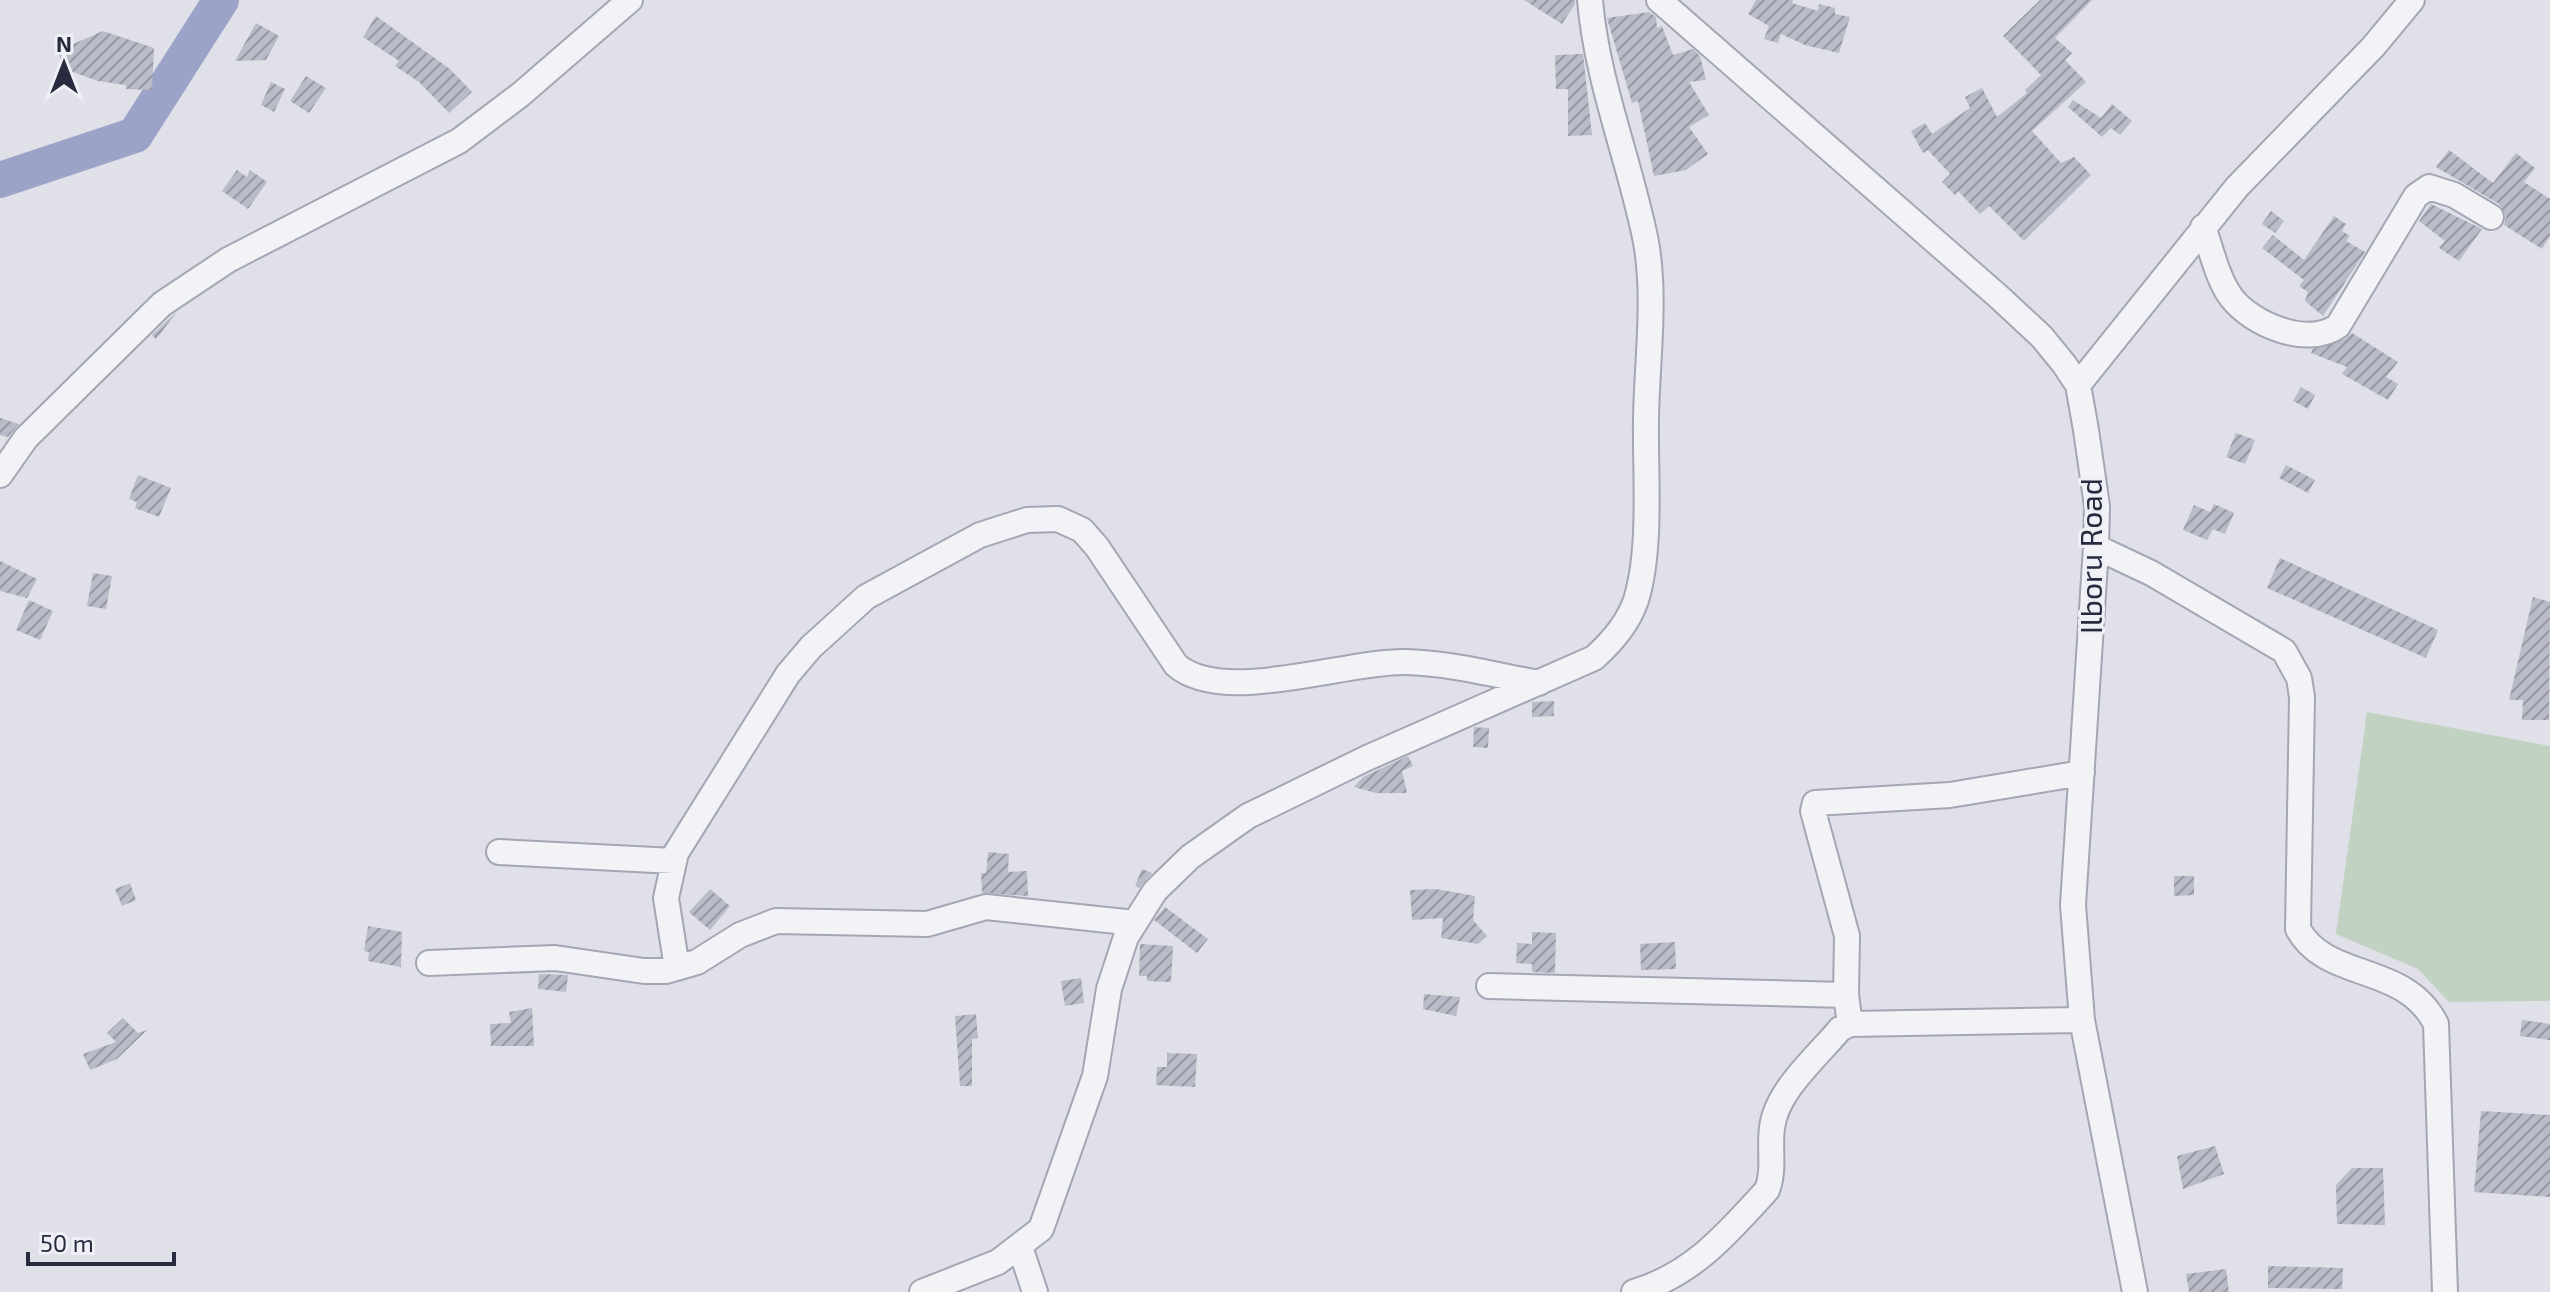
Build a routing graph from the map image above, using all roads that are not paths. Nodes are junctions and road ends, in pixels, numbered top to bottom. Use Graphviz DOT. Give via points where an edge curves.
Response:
graph roads {
  1 [pos="630,0"];
  2 [pos="1590,0"];
  3 [pos="1659,0"];
  4 [pos="2412,0"];
  5 [pos="2491,217"];
  6 [pos="2203,227"];
  7 [pos="2078,385"];
  8 [pos="0,475"];
  9 [pos="2096,547"];
  10 [pos="1539,683"];
  11 [pos="2082,773"];
  12 [pos="499,852"];
  13 [pos="674,861"];
  14 [pos="1135,923"];
  15 [pos="429,963"];
  16 [pos="677,968"];
  17 [pos="1489,986"];
  18 [pos="1846,995"];
  19 [pos="2082,1020"];
  20 [pos="1850,1024"];
  21 [pos="1020,1247"];
  22 [pos="922,1292"];
  23 [pos="1035,1292"];
  24 [pos="1634,1292"];
  25 [pos="2135,1292"];
  26 [pos="2445,1292"];
  1 -- 8 [label="street" via="459,141 228,260 162,304 26,438"];
  2 -- 10 [label="street" via="1597,53 1646,245 1643,552 1636,599 1612,642 1594,658"];
  3 -- 7 [label="street, Ilboru Road" via="1999,297 2042,337"];
  4 -- 6 [label="street"];
  5 -- 6 [label="street" via="2429,187 2416,196 2338,326 2305,334 2284,332 2231,298"];
  6 -- 7 [label="street"];
  7 -- 9 [label="street, Ilboru Road" via="2097,506"];
  9 -- 11 [label="street, Ilboru Road"];
  9 -- 26 [label="street" via="2284,651 2292,662 2302,697 2298,929 2308,946 2325,956 2416,994 2436,1024"];
  10 -- 13 [label="street" via="1404,662 1232,682 1198,678 1176,665 1082,530 1058,519 1027,520 980,535 866,597 811,647 788,674"];
  10 -- 14 [label="street" via="1248,816 1190,857 1155,891"];
  11 -- 18 [label="street" via="1950,795 1815,803 1847,936"];
  11 -- 19 [label="street, Ilboru Road" via="2073,905"];
  12 -- 13 [label="street"];
  13 -- 16 [label="street" via="666,898"];
  14 -- 16 [label="street" via="1008,907 975,909 927,924 776,921"];
  14 -- 21 [label="street" via="1109,989 1095,1076 1053,1204 1041,1229"];
  15 -- 16 [label="street" via="555,958 644,971"];
  17 -- 18 [label="street"];
  18 -- 20 [label="street"];
  19 -- 20 [label="street"];
  19 -- 25 [label="street, Ilboru Road"];
  20 -- 24 [label="street" via="1840,1029 1776,1110 1767,1190 1692,1267"];
  21 -- 22 [label="street" via="998,1262"];
  21 -- 23 [label="street"];
}
